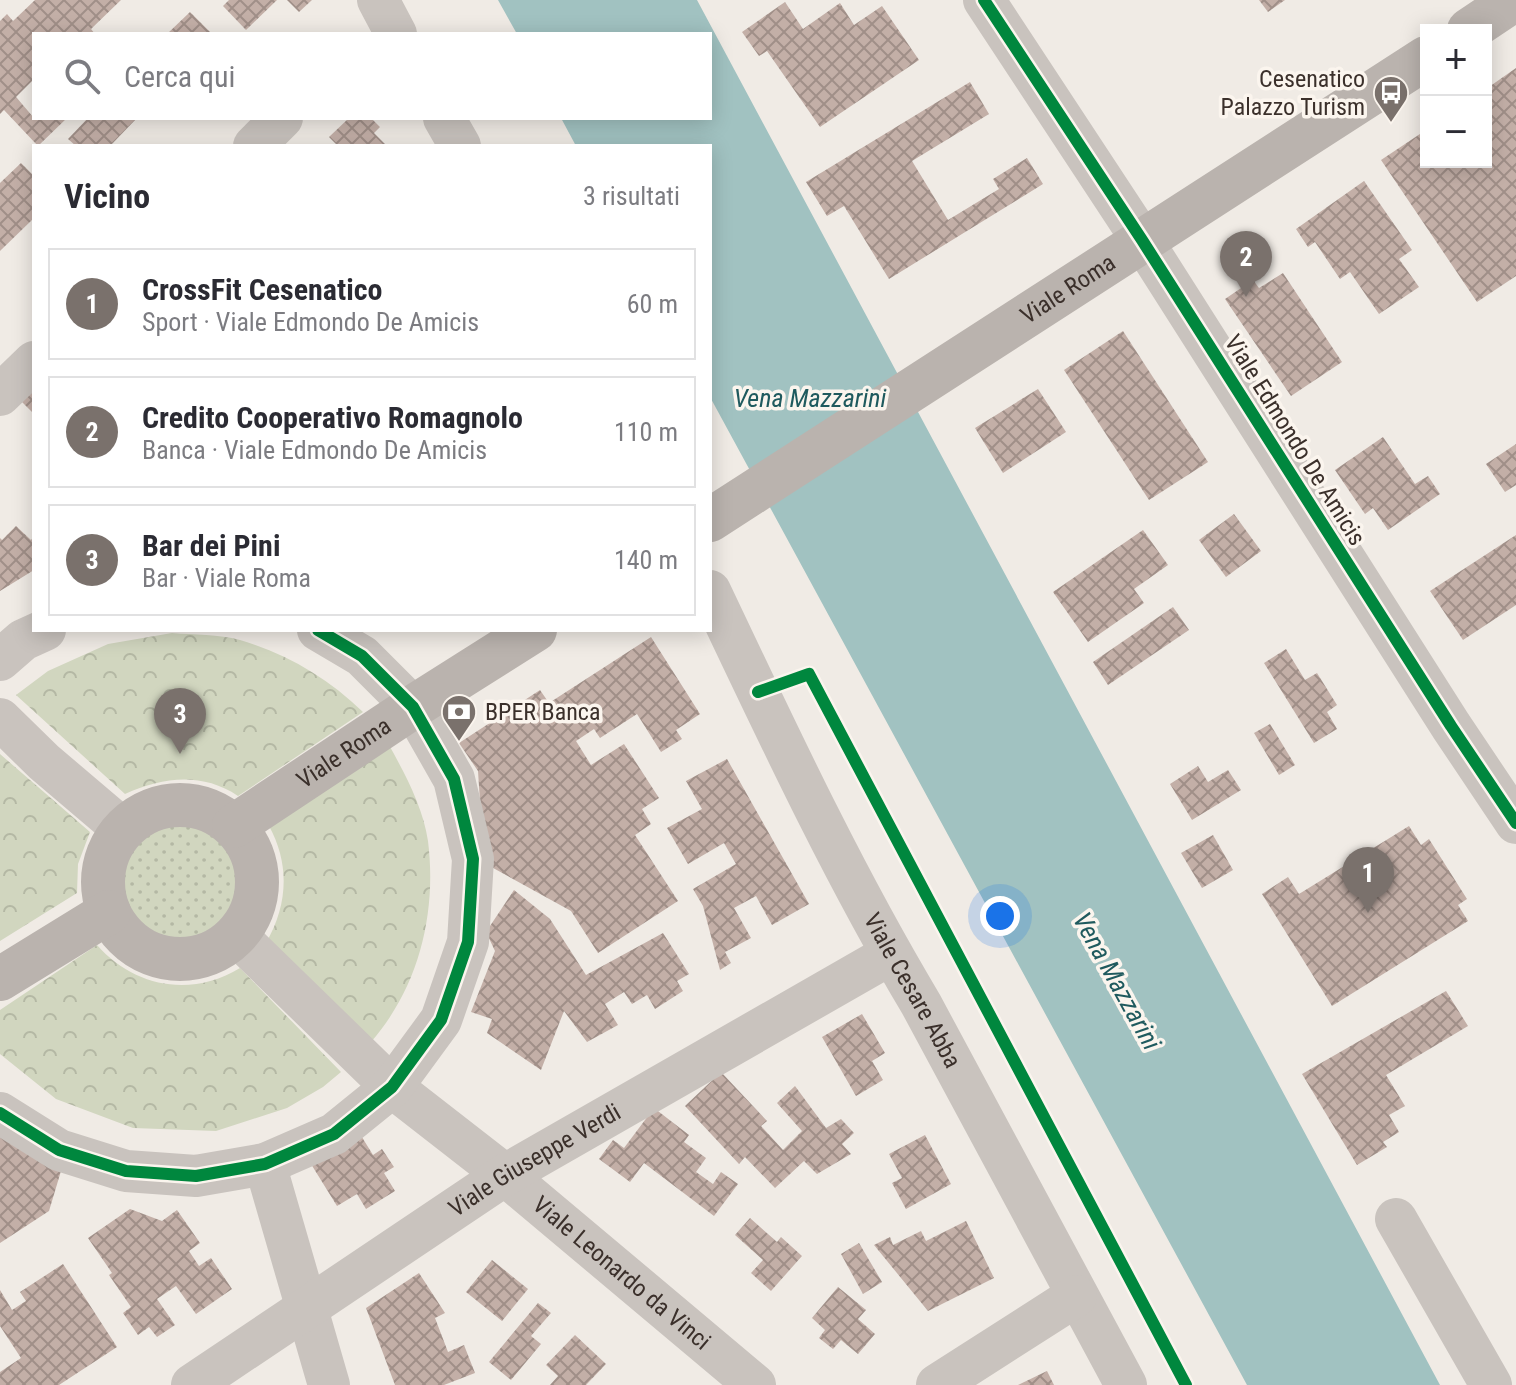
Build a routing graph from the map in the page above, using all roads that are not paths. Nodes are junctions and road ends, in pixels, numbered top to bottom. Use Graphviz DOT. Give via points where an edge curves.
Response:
graph roads {
  1 [pos="984,0"];
  2 [pos="1514,0"];
  3 [pos="1478,24"];
  4 [pos="1420,62"];
  5 [pos="280,120"];
  6 [pos="445,120"];
  7 [pos="256,144"];
  8 [pos="459,144"];
  9 [pos="1142,240"];
  10 [pos="32,364"];
  11 [pos="0,395"];
  12 [pos="713,518"];
  13 [pos="712,595"];
  14 [pos="41,632"];
  15 [pos="321,632"];
  16 [pos="532,632"];
  17 [pos="0,660"];
  18 [pos="413,707"];
  19 [pos="0,719"];
  20 [pos="1516,823"];
  21 [pos="234,826"];
  22 [pos="124,830"];
  23 [pos="109,912"];
  24 [pos="237,936"];
  25 [pos="891,954"];
  26 [pos="0,979"];
  27 [pos="392,1087"];
  28 [pos="0,1113"];
  29 [pos="265,1164"];
  30 [pos="505,1175"];
  31 [pos="1396,1219"];
  32 [pos="1076,1296"];
  33 [pos="306,1309"];
  34 [pos="192,1385"];
  35 [pos="329,1385"];
  36 [pos="755,1385"];
  37 [pos="937,1385"];
  38 [pos="1126,1385"];
  39 [pos="1491,1385"];
  1 -- 9 [label="street, Viale Edmondo De Amicis"];
  2 -- 3 [label="street"];
  4 -- 9 [label="street, Viale Roma"];
  5 -- 7 [label="street"];
  6 -- 8 [label="street"];
  9 -- 12 [label="street, Viale Roma"];
  9 -- 20 [label="street, Viale Edmondo De Amicis"];
  10 -- 11 [label="street"];
  13 -- 25 [label="street, Viale Cesare Abba"];
  14 -- 17 [label="street"];
  15 -- 18 [label="street" via="362,656"];
  16 -- 18 [label="street, Viale Roma"];
  18 -- 21 [label="street, Viale Roma"];
  18 -- 27 [label="street" via="454,779 473,859 468,942 441,1020"];
  19 -- 22 [label="street"];
  21 -- 22 [label="street" via="218,814 178,805 149,812"];
  21 -- 24 [label="street" via="249,845 258,893"];
  22 -- 23 [label="street" via="104,869"];
  23 -- 24 [label="street" via="122,934 142,950 166,959 216,951"];
  23 -- 26 [label="street"];
  24 -- 27 [label="street, Viale Leonardo da Vinci"];
  25 -- 30 [label="street, Viale Giuseppe Verdi"];
  25 -- 32 [label="street, Viale Cesare Abba"];
  27 -- 29 [label="street" via="334,1134"];
  27 -- 30 [label="street, Viale Leonardo da Vinci"];
  28 -- 29 [label="street" via="59,1150 126,1171 196,1176"];
  29 -- 33 [label="street"];
  30 -- 33 [label="street, Viale Giuseppe Verdi"];
  30 -- 36 [label="street, Viale Leonardo da Vinci"];
  31 -- 39 [label="street"];
  32 -- 37 [label="street"];
  32 -- 38 [label="street, Viale Cesare Abba"];
  33 -- 34 [label="street, Viale Giuseppe Verdi"];
  33 -- 35 [label="street"];
}
